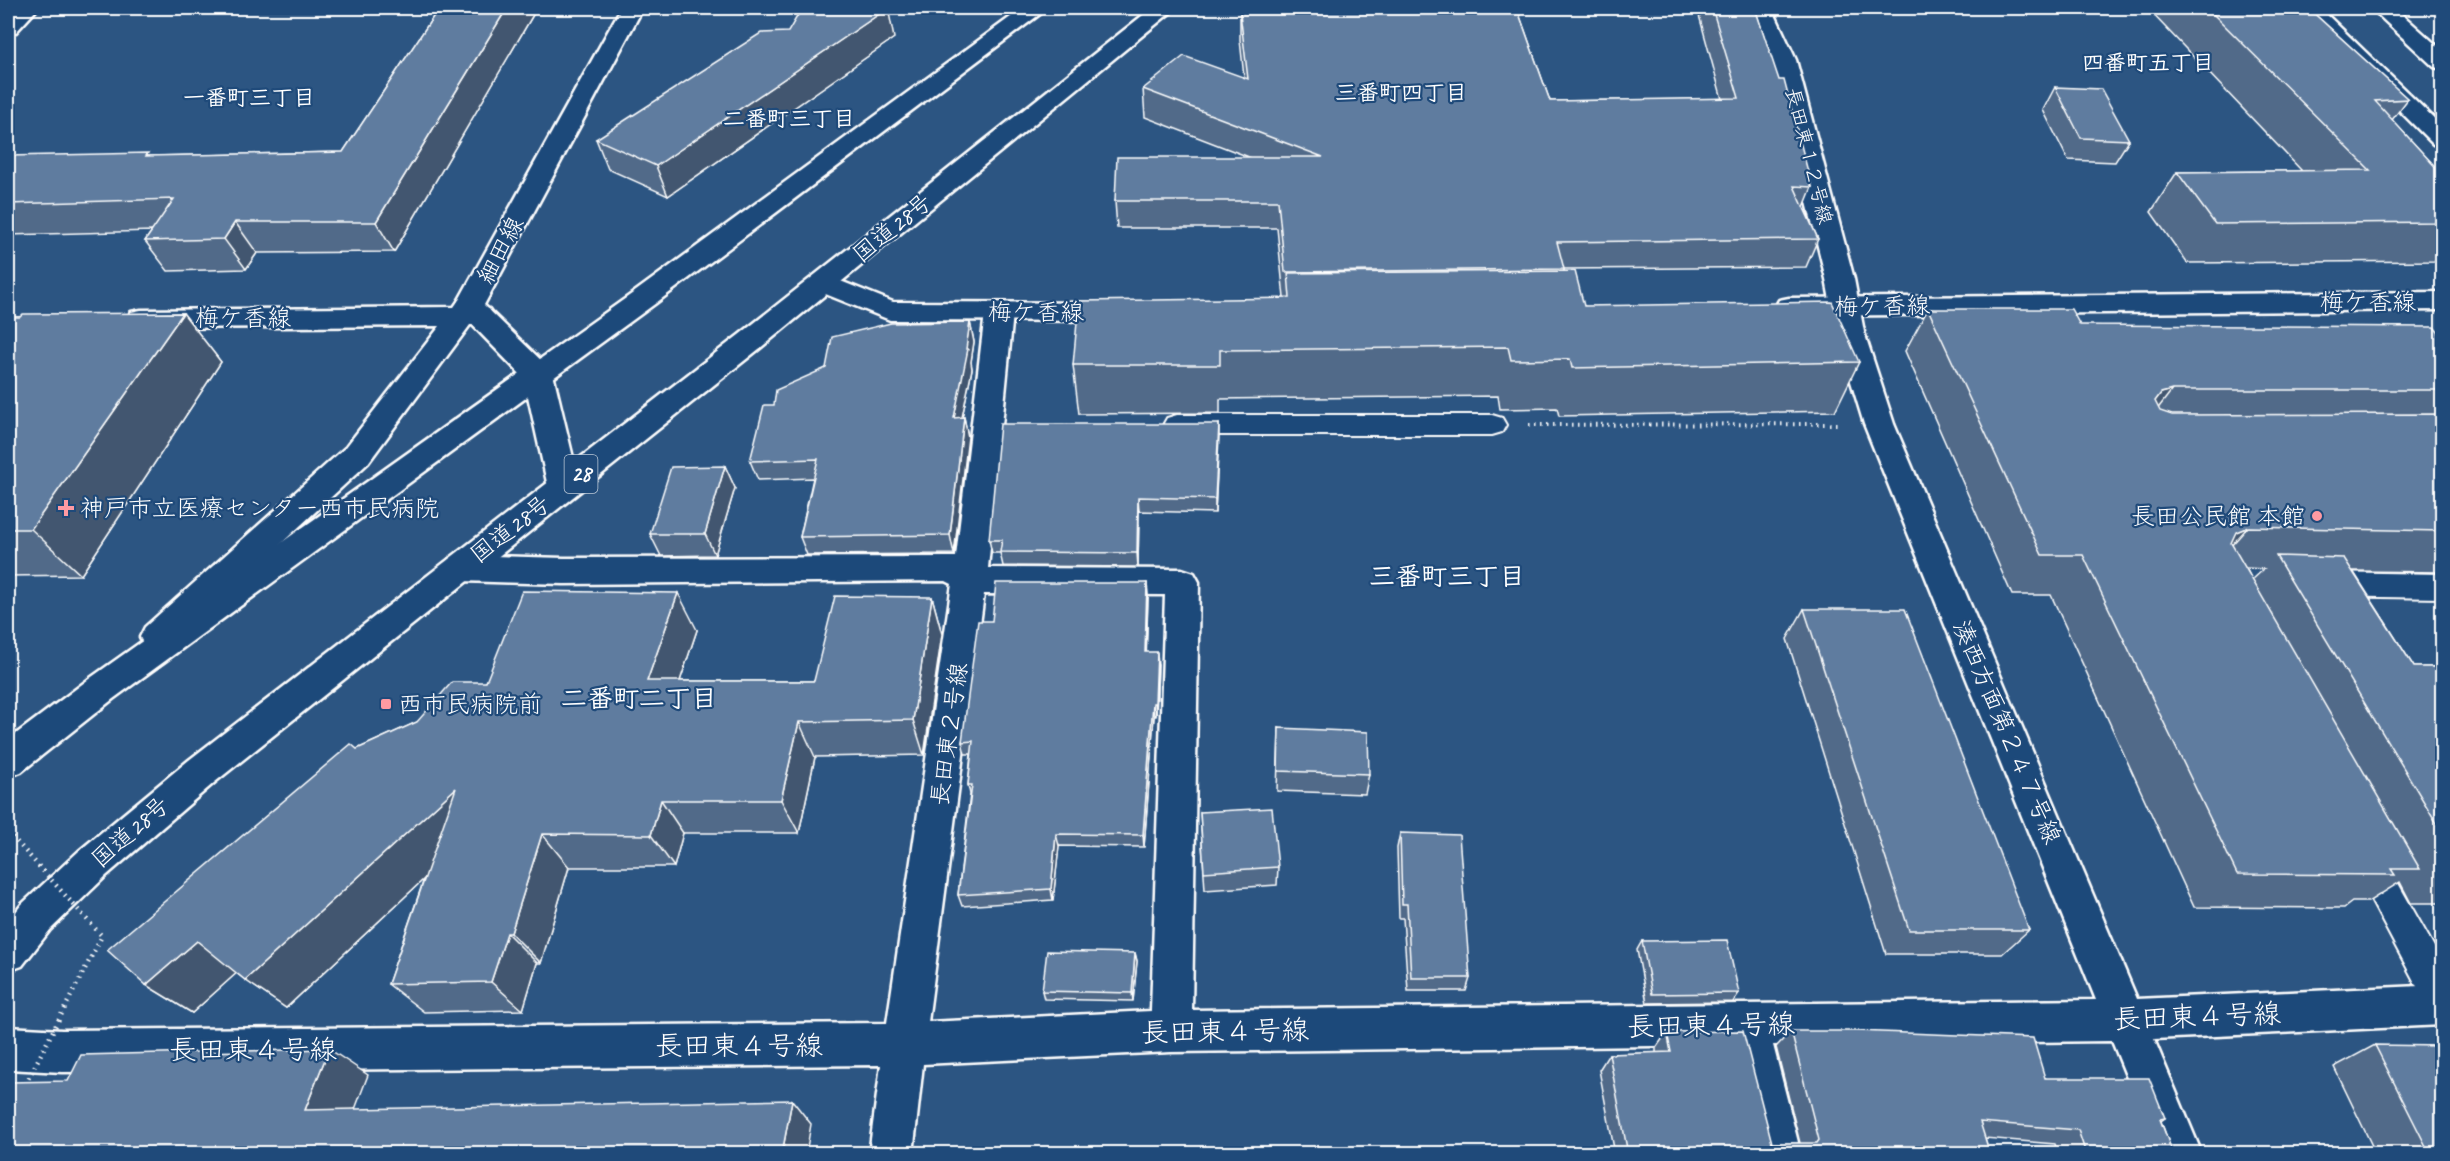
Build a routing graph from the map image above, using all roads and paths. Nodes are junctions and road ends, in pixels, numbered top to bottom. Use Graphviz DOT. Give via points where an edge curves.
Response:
graph roads {
  1 [pos="27,8"];
  2 [pos="632,8"];
  3 [pos="1037,8"];
  4 [pos="1165,8"];
  5 [pos="1761,8"];
  6 [pos="2308,8"];
  7 [pos="2382,8"];
  8 [pos="8,27"];
  9 [pos="2442,62"];
  10 [pos="2442,139"];
  11 [pos="823,283"];
  12 [pos="2442,301"];
  13 [pos="1759,307"];
  14 [pos="1847,307"];
  15 [pos="1143,312"];
  16 [pos="470,313"];
  17 [pos="999,313"];
  18 [pos="114,319"];
  19 [pos="538,374"];
  20 [pos="1879,424"];
  21 [pos="1492,425"];
  22 [pos="1152,426"];
  23 [pos="564,487"];
  24 [pos="461,568"];
  25 [pos="971,579"];
  26 [pos="2292,583"];
  27 [pos="2442,586"];
  28 [pos="100,689"];
  29 [pos="8,761"];
  30 [pos="2350,831"];
  31 [pos="8,832"];
  32 [pos="8,952"];
  33 [pos="2442,996"];
  34 [pos="2442,1005"];
  35 [pos="2126,1020"];
  36 [pos="1747,1024"];
  37 [pos="1171,1031"];
  38 [pos="904,1044"];
  39 [pos="8,1047"];
  40 [pos="23,1087"];
  41 [pos="891,1154"];
  42 [pos="1779,1154"];
  43 [pos="2180,1154"];
  1 -- 8 [label="main road"];
  2 -- 16 [label="main road, 細田線"];
  3 -- 19 [label="main road"];
  4 -- 11 [label="main road, 国道28号 / 28"];
  5 -- 14 [label="main road, 長田東１２号線" via="1784,60"];
  6 -- 10 [label="main road"];
  7 -- 9 [label="main road"];
  11 -- 17 [label="main road, 梅ケ香線" via="890,311"];
  11 -- 23 [label="main road, 国道28号 / 28"];
  12 -- 14 [label="main road, 梅ケ香線"];
  13 -- 14 [label="main road, 梅ケ香線"];
  14 -- 20 [label="main road, 湊西方面第２４７号線" via="1850,332"];
  15 -- 17 [label="main road, 梅ケ香線"];
  16 -- 18 [label="main road, 梅ケ香線"];
  16 -- 19 [label="main road, 細田線"];
  16 -- 28 [label="main road" via="357,455"];
  17 -- 25 [label="main road, 長田東２号線" via="999,426"];
  19 -- 23 [label="main road"];
  19 -- 28 [label="main road"];
  20 -- 21 [label="path"];
  20 -- 35 [label="main road, 湊西方面第２４７号線"];
  21 -- 22 [label="lane"];
  23 -- 24 [label="main road, 国道28号 / 28"];
  24 -- 25 [label="main road" via="951,568"];
  24 -- 32 [label="main road, 国道28号 / 28" via="149,815 36,917"];
  25 -- 37 [label="main road" via="1182,582"];
  25 -- 38 [label="main road, 長田東２号線"];
  26 -- 27 [label="lane"];
  28 -- 29 [label="main road"];
  30 -- 33 [label="lane"];
  31 -- 40 [label="path, bridge" via="102,936"];
  34 -- 35 [label="main road, 長田東４号線"];
  35 -- 36 [label="main road, 長田東４号線"];
  35 -- 43 [label="main road, 湊西方面第２４７号線"];
  36 -- 37 [label="main road, 長田東４号線"];
  36 -- 42 [label="main road"];
  37 -- 38 [label="main road, 長田東４号線"];
  38 -- 39 [label="main road, 長田東４号線" via="74,1051"];
  38 -- 41 [label="main road, 長田東２号線"];
}
